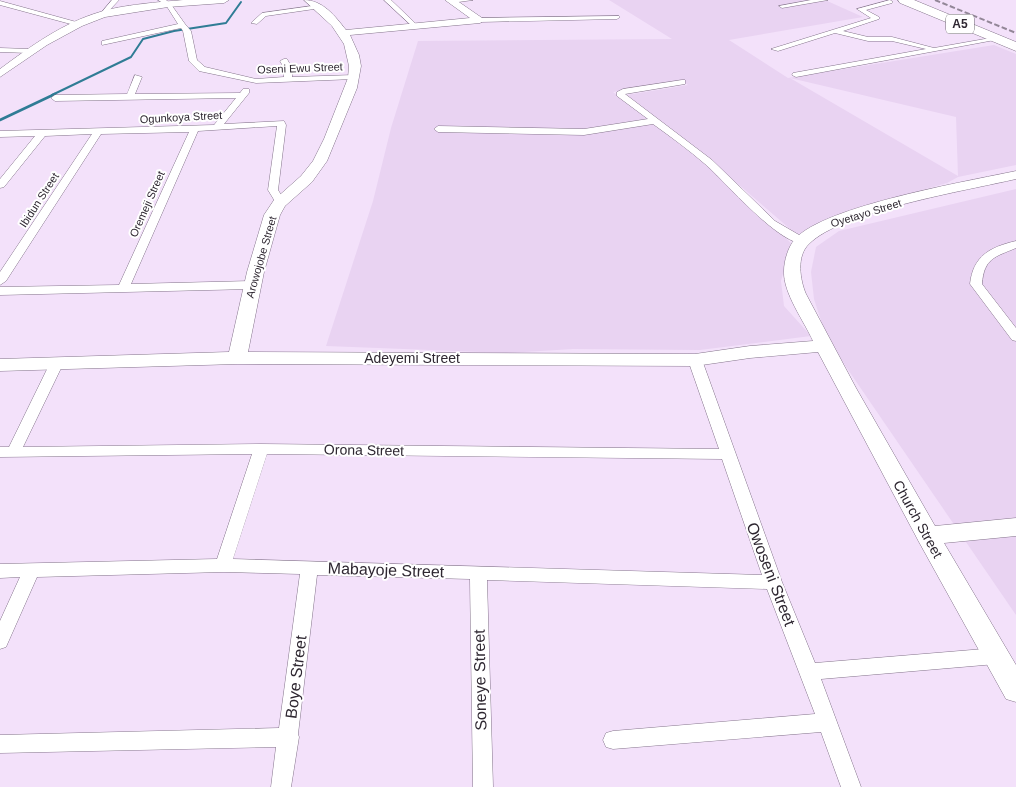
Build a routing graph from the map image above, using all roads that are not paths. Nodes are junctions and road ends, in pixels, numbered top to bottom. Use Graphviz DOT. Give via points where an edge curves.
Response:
graph roads {
  1 [pos="116,0"];
  2 [pos="224,0"];
  3 [pos="310,0"];
  4 [pos="387,0"];
  5 [pos="470,0"];
  6 [pos="825,0"];
  7 [pos="904,0"];
  8 [pos="924,0"];
  9 [pos="451,1"];
  10 [pos="165,2"];
  11 [pos="890,2"];
  12 [pos="0,3"];
  13 [pos="782,6"];
  14 [pos="319,7"];
  15 [pos="103,14"];
  16 [pos="617,17"];
  17 [pos="480,20"];
  18 [pos="255,23"];
  19 [pos="78,24"];
  20 [pos="414,25"];
  21 [pos="185,28"];
  22 [pos="836,31"];
  23 [pos="344,33"];
  24 [pos="1016,38"];
  25 [pos="996,39"];
  26 [pos="104,43"];
  27 [pos="1016,47"];
  28 [pos="775,49"];
  29 [pos="935,49"];
  30 [pos="0,50"];
  31 [pos="30,51"];
  32 [pos="284,61"];
  33 [pos="0,74"];
  34 [pos="796,75"];
  35 [pos="354,77"];
  36 [pos="138,78"];
  37 [pos="288,80"];
  38 [pos="256,81"];
  39 [pos="682,82"];
  40 [pos="242,95"];
  41 [pos="130,96"];
  42 [pos="55,98"];
  43 [pos="654,121"];
  44 [pos="217,127"];
  45 [pos="195,129"];
  46 [pos="438,129"];
  47 [pos="98,132"];
  48 [pos="42,133"];
  49 [pos="0,134"];
  50 [pos="5,172"];
  51 [pos="1016,175"];
  52 [pos="0,185"];
  53 [pos="280,201"];
  54 [pos="802,241"];
  55 [pos="1016,244"];
  56 [pos="0,281"];
  57 [pos="251,285"];
  58 [pos="123,288"];
  59 [pos="0,291"];
  60 [pos="1016,337"];
  61 [pos="824,346"];
  62 [pos="237,358"];
  63 [pos="695,360"];
  64 [pos="57,362"];
  65 [pos="0,365"];
  66 [pos="260,449"];
  67 [pos="7,451"];
  68 [pos="727,454"];
  69 [pos="1016,527"];
  70 [pos="927,536"];
  71 [pos="222,565"];
  72 [pos="309,568"];
  73 [pos="0,571"];
  74 [pos="31,571"];
  75 [pos="478,573"];
  76 [pos="773,582"];
  77 [pos="0,641"];
  78 [pos="996,656"];
  79 [pos="810,672"];
  80 [pos="1016,690"];
  81 [pos="828,722"];
  82 [pos="289,737"];
  83 [pos="612,740"];
  84 [pos="0,744"];
  85 [pos="281,787"];
  86 [pos="483,787"];
  87 [pos="852,787"];
  1 -- 15 [label="street"];
  2 -- 10 [label="street"];
  3 -- 14 [label="street"];
  4 -- 20 [label="street"];
  5 -- 9 [label="street"];
  6 -- 13 [label="street"];
  7 -- 25 [label="highway, A5"];
  8 -- 24 [label="highway, A5"];
  9 -- 17 [label="street"];
  10 -- 15 [label="street"];
  10 -- 21 [label="street, Oseni Ewu Street"];
  11 -- 22 [label="street" via="860,8 877,18"];
  12 -- 19 [label="street"];
  14 -- 18 [label="street" via="271,12 262,15"];
  14 -- 23 [label="street"];
  15 -- 19 [label="street"];
  16 -- 17 [label="street"];
  17 -- 20 [label="street"];
  19 -- 31 [label="street"];
  20 -- 23 [label="street"];
  21 -- 26 [label="street"];
  21 -- 38 [label="street, Oseni Ewu Street" via="193,61 202,69"];
  22 -- 28 [label="street"];
  22 -- 29 [label="street"];
  23 -- 35 [label="street, Arowojobe Street" via="353,55"];
  25 -- 27 [label="highway, A5"];
  25 -- 29 [label="street"];
  29 -- 34 [label="street"];
  30 -- 31 [label="street"];
  31 -- 33 [label="street"];
  32 -- 37 [label="street"];
  35 -- 37 [label="street, Oseni Ewu Street"];
  35 -- 53 [label="street, Arowojobe Street" via="320,162 299,188"];
  36 -- 41 [label="street"];
  37 -- 38 [label="street, Oseni Ewu Street"];
  38 -- 40 [label="street"];
  39 -- 43 [label="street" via="620,92"];
  40 -- 41 [label="street"];
  40 -- 44 [label="street"];
  41 -- 42 [label="street"];
  43 -- 46 [label="street" via="584,132"];
  43 -- 54 [label="street" via="709,162 771,223"];
  44 -- 45 [label="street, Ogunkoya Street"];
  44 -- 53 [label="street, Ogunkoya Street" via="281,123 273,190"];
  45 -- 47 [label="street, Ogunkoya Street"];
  45 -- 58 [label="street, Oremeji Street"];
  47 -- 48 [label="street, Ogunkoya Street"];
  47 -- 56 [label="street, Ibidun Street"];
  48 -- 49 [label="street, Ogunkoya Street"];
  48 -- 50 [label="street"];
  50 -- 52 [label="street"];
  51 -- 54 [label="street, Oyetayo Street" via="871,210 828,224"];
  53 -- 57 [label="street, Arowojobe Street" via="272,214"];
  54 -- 61 [label="street" via="792,275"];
  55 -- 60 [label="street" via="978,264 976,284"];
  57 -- 58 [label="street"];
  57 -- 62 [label="street, Arowojobe Street"];
  58 -- 59 [label="street"];
  61 -- 63 [label="street, Adeyemi Street"];
  61 -- 70 [label="street, Church Street"];
  62 -- 63 [label="street, Adeyemi Street"];
  62 -- 64 [label="street, Adeyemi Street"];
  63 -- 68 [label="street, Owoseni Street"];
  64 -- 65 [label="street, Adeyemi Street"];
  64 -- 67 [label="street"];
  66 -- 67 [label="street, Orona Street"];
  66 -- 68 [label="street, Orona Street"];
  66 -- 71 [label="street"];
  68 -- 76 [label="street, Owoseni Street"];
  69 -- 70 [label="street"];
  70 -- 78 [label="street, Church Street"];
  71 -- 72 [label="street, Mabayoje Street"];
  71 -- 74 [label="street, Mabayoje Street"];
  72 -- 75 [label="street, Mabayoje Street"];
  72 -- 82 [label="street, Boye Street"];
  73 -- 74 [label="street, Mabayoje Street"];
  74 -- 77 [label="street"];
  75 -- 76 [label="street, Mabayoje Street"];
  75 -- 86 [label="street, Soneye Street"];
  76 -- 79 [label="street, Owoseni Street"];
  78 -- 79 [label="street"];
  78 -- 80 [label="street, Church Street"];
  79 -- 81 [label="street, Owoseni Street"];
  81 -- 83 [label="street"];
  81 -- 87 [label="street, Owoseni Street"];
  82 -- 84 [label="street"];
  82 -- 85 [label="street, Boye Street"];
}
